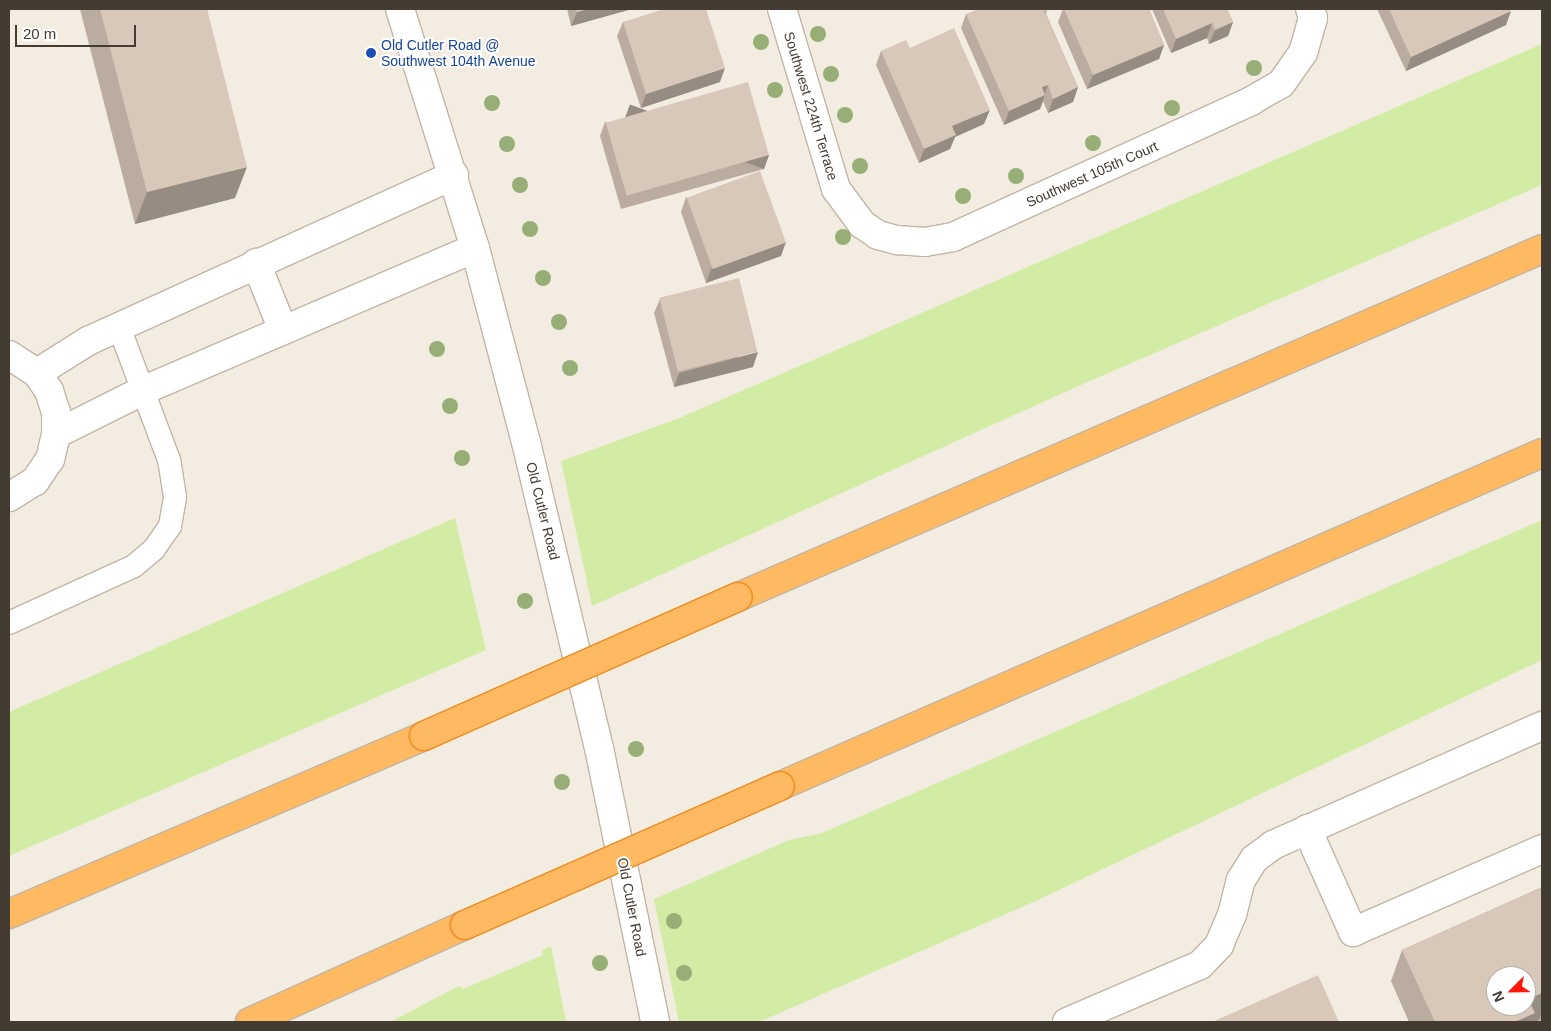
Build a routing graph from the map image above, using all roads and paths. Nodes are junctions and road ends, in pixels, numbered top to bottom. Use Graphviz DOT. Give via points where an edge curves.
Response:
graph roads {
  1 [pos="400,9"];
  2 [pos="782,9"];
  3 [pos="1310,9"];
  4 [pos="454,175"];
  5 [pos="862,224"];
  6 [pos="476,248"];
  7 [pos="1542,249"];
  8 [pos="256,264"];
  9 [pos="119,327"];
  10 [pos="283,330"];
  11 [pos="9,354"];
  12 [pos="37,373"];
  13 [pos="144,390"];
  14 [pos="56,434"];
  15 [pos="1542,453"];
  16 [pos="9,497"];
  17 [pos="9,623"];
  18 [pos="1542,726"];
  19 [pos="1307,828"];
  20 [pos="1542,849"];
  21 [pos="9,914"];
  22 [pos="250,1022"];
  23 [pos="655,1022"];
  24 [pos="1067,1022"];
  1 -- 4 [label="street, Old Cutler Road"];
  2 -- 5 [label="street, Southwest 224th Terrace" via="830,175 836,190"];
  3 -- 5 [label="street, Southwest 105th Court" via="1313,18 1303,53 1281,84 1251,102 953,237 926,242 897,240 878,235"];
  4 -- 6 [label="street, Old Cutler Road"];
  4 -- 8 [label="street"];
  6 -- 10 [label="street"];
  6 -- 23 [label="street, Old Cutler Road" via="595,730"];
  7 -- 21 [label="highway, bridge"];
  8 -- 9 [label="street"];
  8 -- 10 [label="street"];
  9 -- 12 [label="street" via="88,341"];
  9 -- 13 [label="lane"];
  10 -- 13 [label="street"];
  11 -- 12 [label="street"];
  12 -- 14 [label="street" via="49,391 56,412"];
  13 -- 14 [label="street"];
  13 -- 17 [label="lane" via="169,460 175,497 170,526 154,548 134,566"];
  14 -- 16 [label="street" via="50,459 35,480"];
  15 -- 22 [label="highway, bridge"];
  18 -- 19 [label="street"];
  19 -- 20 [label="street" via="1353,932"];
  19 -- 24 [label="street" via="1254,859 1241,880 1232,915 1219,945 1200,965"];
}
